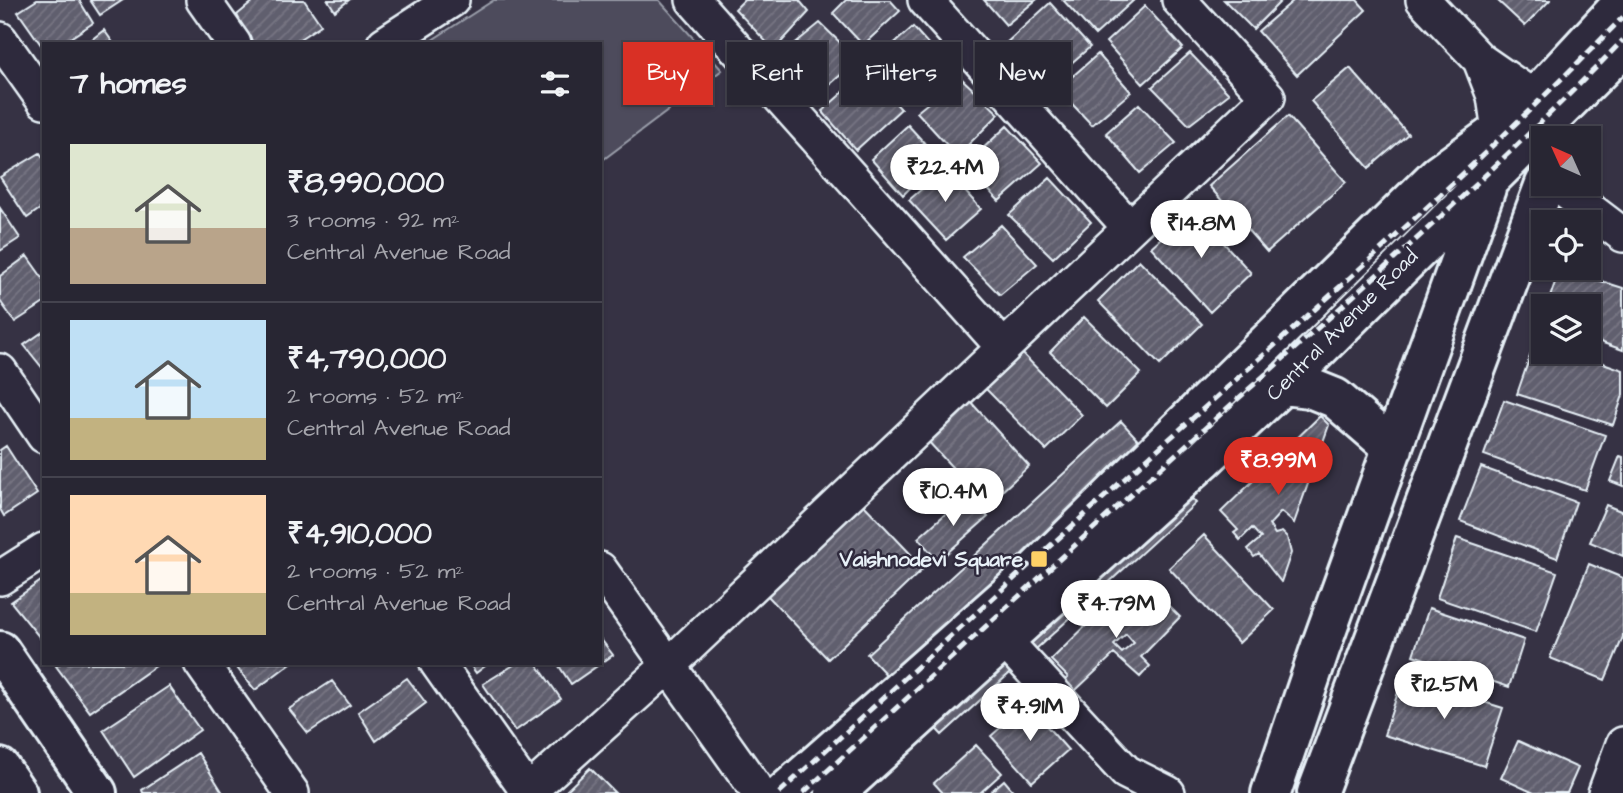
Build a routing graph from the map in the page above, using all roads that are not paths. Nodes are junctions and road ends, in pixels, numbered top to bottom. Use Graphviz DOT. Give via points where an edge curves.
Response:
graph roads {
  1 [pos="203,0"];
  2 [pos="452,0"];
  3 [pos="693,0"];
  4 [pos="925,0"];
  5 [pos="1179,0"];
  6 [pos="1423,0"];
  7 [pos="1623,3"];
  8 [pos="0,39"];
  9 [pos="233,42"];
  10 [pos="387,42"];
  11 [pos="1623,47"];
  12 [pos="1480,60"];
  13 [pos="42,99"];
  14 [pos="1544,119"];
  15 [pos="1499,131"];
  16 [pos="1489,178"];
  17 [pos="1541,196"];
  18 [pos="1572,196"];
  19 [pos="1129,227"];
  20 [pos="1623,235"];
  21 [pos="1003,347"];
  22 [pos="0,371"];
  23 [pos="1282,385"];
  24 [pos="42,433"];
  25 [pos="1393,448"];
  26 [pos="42,551"];
  27 [pos="602,572"];
  28 [pos="0,578"];
  29 [pos="1004,640"];
  30 [pos="0,651"];
  31 [pos="202,665"];
  32 [pos="438,665"];
  33 [pos="668,666"];
  34 [pos="1623,744"];
  35 [pos="0,768"];
  36 [pos="16,793"];
  37 [pos="97,793"];
  38 [pos="292,793"];
  39 [pos="528,793"];
  40 [pos="759,793"];
  41 [pos="784,793"];
  42 [pos="835,793"];
  43 [pos="1168,793"];
  44 [pos="1271,793"];
  45 [pos="1317,793"];
  46 [pos="1605,793"];
  1 -- 9 [label="street"];
  2 -- 10 [label="street"];
  3 -- 21 [label="street"];
  4 -- 19 [label="street"];
  5 -- 19 [label="street" via="1268,97"];
  6 -- 12 [label="street"];
  7 -- 14 [label="main road"];
  8 -- 13 [label="street"];
  11 -- 14 [label="main road, Central Avenue Road"];
  12 -- 14 [label="street"];
  12 -- 15 [label="street" via="1494,96"];
  14 -- 15 [label="main road"];
  14 -- 16 [label="main road, Central Avenue Road"];
  15 -- 16 [label="main road"];
  15 -- 41 [label="main road" via="1438,175 1035,571"];
  16 -- 23 [label="main road, Central Avenue Road"];
  16 -- 25 [label="main road"];
  17 -- 45 [label="main road"];
  18 -- 20 [label="street"];
  19 -- 21 [label="street"];
  21 -- 33 [label="street"];
  22 -- 24 [label="street"];
  23 -- 25 [label="main road" via="1310,388 1335,398"];
  23 -- 29 [label="main road, Central Avenue Road"];
  25 -- 44 [label="main road"];
  26 -- 28 [label="street"];
  27 -- 33 [label="street"];
  29 -- 42 [label="main road, Central Avenue Road"];
  29 -- 43 [label="street" via="1126,772"];
  30 -- 37 [label="main road"];
  31 -- 38 [label="street"];
  32 -- 39 [label="street"];
  33 -- 39 [label="street"];
  33 -- 40 [label="street"];
  34 -- 46 [label="street"];
  35 -- 36 [label="main road"];
}
